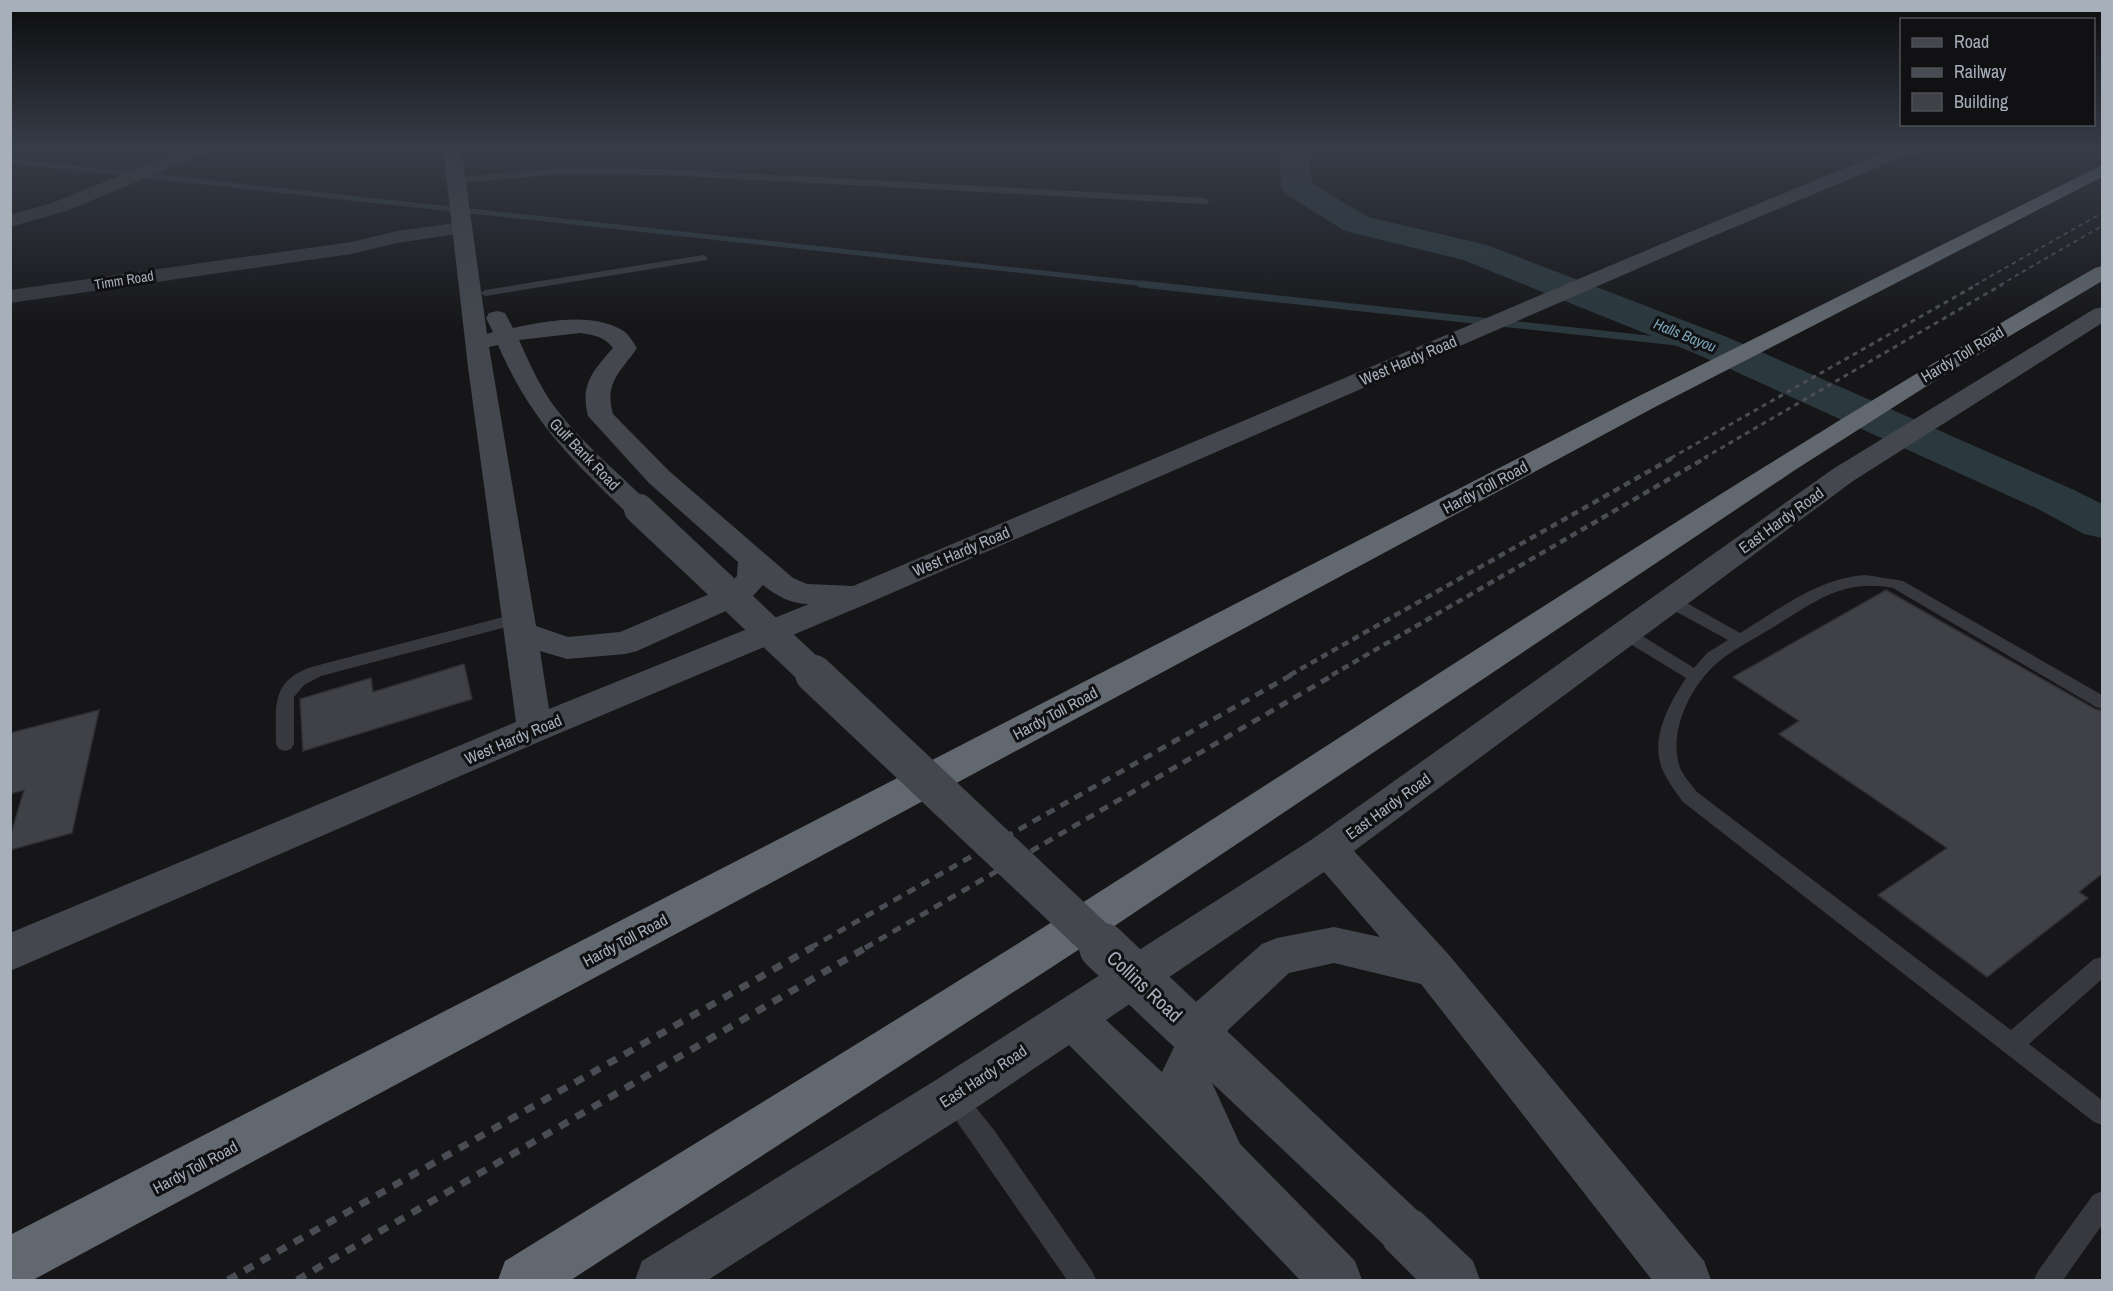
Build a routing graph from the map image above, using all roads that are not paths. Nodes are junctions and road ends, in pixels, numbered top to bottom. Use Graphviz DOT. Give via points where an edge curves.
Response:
graph roads {
  1 [pos="58,207"];
  2 [pos="460,207"];
  3 [pos="1765,207"];
  4 [pos="2030,207"];
  5 [pos="10,221"];
  6 [pos="463,231"];
  7 [pos="703,258"];
  8 [pos="2097,276"];
  9 [pos="485,293"];
  10 [pos="10,297"];
  11 [pos="2102,315"];
  12 [pos="507,337"];
  13 [pos="477,343"];
  14 [pos="753,560"];
  15 [pos="860,595"];
  16 [pos="1670,601"];
  17 [pos="521,626"];
  18 [pos="1625,633"];
  19 [pos="1740,640"];
  20 [pos="1696,677"];
  21 [pos="834,692"];
  22 [pos="2103,703"];
  23 [pos="535,729"];
  24 [pos="285,744"];
  25 [pos="1328,849"];
  26 [pos="10,953"];
  27 [pos="2103,966"];
  28 [pos="1434,968"];
  29 [pos="1073,1018"];
  30 [pos="2012,1044"];
  31 [pos="953,1096"];
  32 [pos="2103,1114"];
  33 [pos="1222,1162"];
  34 [pos="2103,1204"];
  35 [pos="10,1264"];
  36 [pos="524,1281"];
  37 [pos="661,1281"];
  38 [pos="1083,1281"];
  39 [pos="1336,1281"];
  40 [pos="1454,1281"];
  41 [pos="1685,1281"];
  42 [pos="2047,1281"];
  1 -- 5 [label="street"];
  2 -- 6 [label="main road, Gulf Bank Road"];
  3 -- 15 [label="main road, West Hardy Road"];
  4 -- 35 [label="highway, Hardy Toll Road" via="1646,402"];
  6 -- 9 [label="main road, Gulf Bank Road"];
  6 -- 10 [label="street, Timm Road" via="397,237 351,248"];
  6 -- 13 [label="main road"];
  7 -- 9 [label="lane"];
  8 -- 36 [label="highway, Hardy Toll Road" via="1935,370 1785,464 1090,920"];
  9 -- 12 [label="main road, Gulf Bank Road"];
  11 -- 16 [label="main road, East Hardy Road" via="1843,475"];
  12 -- 13 [label="main road"];
  12 -- 14 [label="main road" via="583,326 613,332 621,338 625,348 601,377 597,388 601,416 659,477"];
  12 -- 21 [label="main road, Gulf Bank Road, bridge" via="545,411 585,457"];
  13 -- 17 [label="main road"];
  14 -- 15 [label="main road" via="782,585 802,594"];
  14 -- 17 [label="main road" via="752,579 737,594 625,643 567,648"];
  15 -- 23 [label="main road, West Hardy Road"];
  16 -- 18 [label="main road, East Hardy Road"];
  16 -- 19 [label="lane"];
  17 -- 23 [label="main road"];
  17 -- 24 [label="lane" via="315,672 298,681 285,696"];
  18 -- 20 [label="lane"];
  18 -- 25 [label="main road, East Hardy Road"];
  19 -- 20 [label="lane" via="1713,657"];
  19 -- 22 [label="lane" via="1831,586 1864,578 1878,579 1898,584"];
  20 -- 30 [label="lane" via="1670,721 1667,742 1670,766 1690,797"];
  21 -- 40 [label="main road, Collins Road, bridge"];
  23 -- 26 [label="main road, West Hardy Road"];
  25 -- 28 [label="main road"];
  25 -- 29 [label="main road, East Hardy Road"];
  27 -- 30 [label="lane"];
  28 -- 33 [label="main road" via="1334,945 1276,957 1212,1016 1185,1074"];
  28 -- 41 [label="main road"];
  29 -- 31 [label="main road, East Hardy Road"];
  29 -- 33 [label="main road"];
  30 -- 32 [label="lane"];
  31 -- 37 [label="main road, East Hardy Road"];
  31 -- 38 [label="lane"];
  33 -- 39 [label="main road"];
  34 -- 42 [label="lane"];
}
